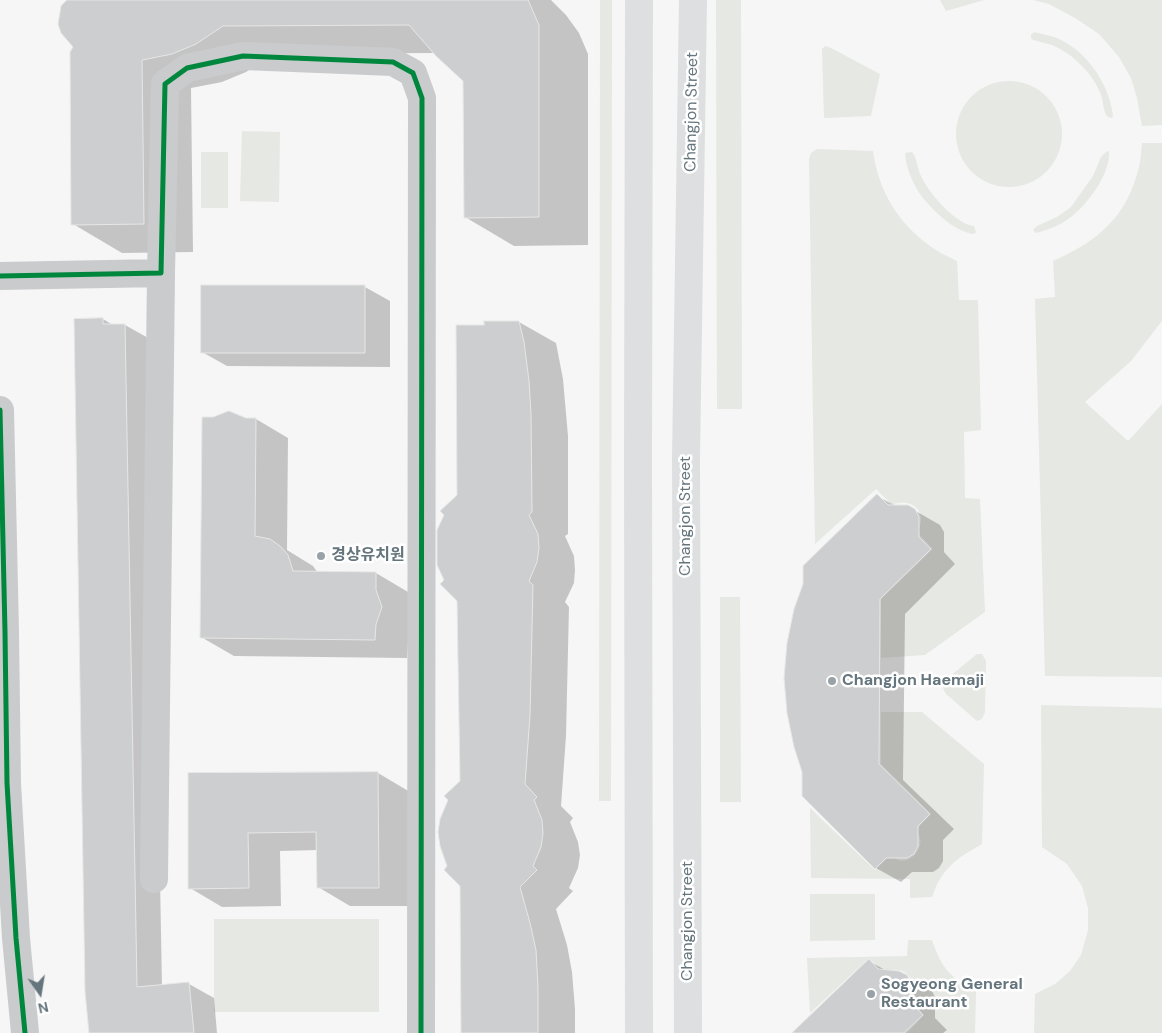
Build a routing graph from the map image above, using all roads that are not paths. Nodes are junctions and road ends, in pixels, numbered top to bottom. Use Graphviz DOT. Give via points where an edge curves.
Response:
graph roads {
  1 [pos="639,0"];
  2 [pos="693,0"];
  3 [pos="161,274"];
  4 [pos="0,276"];
  5 [pos="0,410"];
  6 [pos="154,878"];
  7 [pos="25,1033"];
  8 [pos="421,1033"];
  9 [pos="639,1033"];
  10 [pos="688,1033"];
  1 -- 9 [label="main road"];
  2 -- 10 [label="main road, Changjon Street" via="686,459"];
  3 -- 4 [label="street"];
  3 -- 6 [label="street"];
  3 -- 8 [label="street" via="165,84 187,68 243,56 393,62 414,74 422,98"];
  5 -- 7 [label="street" via="7,783"];
}
